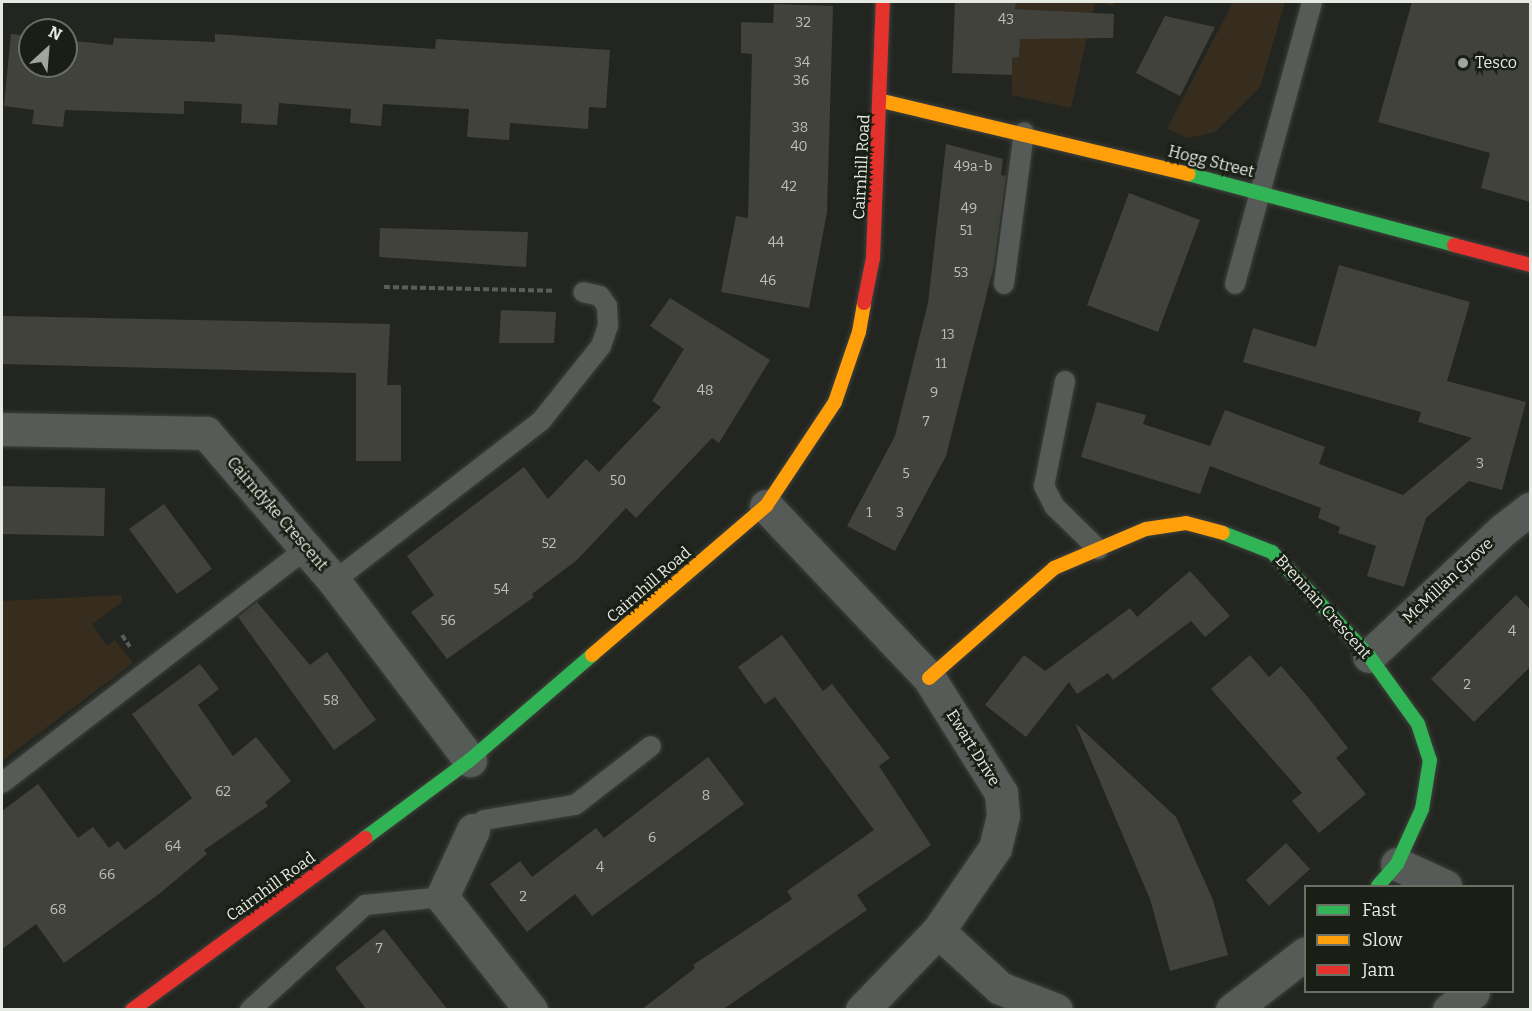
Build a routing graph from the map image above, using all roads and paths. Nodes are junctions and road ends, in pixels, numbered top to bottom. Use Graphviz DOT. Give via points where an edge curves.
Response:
graph roads {
  1 [pos="883,2"];
  2 [pos="1312,2"];
  3 [pos="882,101"];
  4 [pos="1024,132"];
  5 [pos="1262,192"];
  6 [pos="1530,265"];
  7 [pos="1004,284"];
  8 [pos="1235,284"];
  9 [pos="384,287"];
  10 [pos="583,292"];
  11 [pos="1065,381"];
  12 [pos="2,429"];
  13 [pos="766,506"];
  14 [pos="1530,509"];
  15 [pos="306,549"];
  16 [pos="1098,549"];
  17 [pos="334,581"];
  18 [pos="1369,656"];
  19 [pos="929,678"];
  20 [pos="651,746"];
  21 [pos="470,760"];
  22 [pos="2,783"];
  23 [pos="473,830"];
  24 [pos="1388,875"];
  25 [pos="1440,885"];
  26 [pos="442,897"];
  27 [pos="938,931"];
  28 [pos="1304,953"];
  29 [pos="1472,993"];
  30 [pos="132,1010"];
  31 [pos="250,1010"];
  32 [pos="531,1010"];
  33 [pos="862,1010"];
  34 [pos="1056,1010"];
  35 [pos="1232,1010"];
  36 [pos="1449,1010"];
  1 -- 3 [label="street, Cairnhill Road"];
  2 -- 5 [label="lane"];
  3 -- 4 [label="street, Hogg Street"];
  3 -- 13 [label="street, Cairnhill Road" via="873,258 859,332 835,402"];
  4 -- 5 [label="street, Hogg Street"];
  4 -- 7 [label="lane"];
  5 -- 6 [label="street, Hogg Street"];
  5 -- 8 [label="lane"];
  9 -- 10 [label="path"];
  10 -- 17 [label="lane" via="600,296 607,306 608,326 601,346 541,421"];
  11 -- 16 [label="lane" via="1044,486 1054,506"];
  12 -- 15 [label="street, Cairndyke Crescent" via="206,433"];
  13 -- 19 [label="street, Ewart Drive"];
  13 -- 21 [label="street, Cairnhill Road"];
  14 -- 18 [label="street, McMillan Grove"];
  15 -- 17 [label="street, Cairndyke Crescent"];
  15 -- 22 [label="lane"];
  16 -- 18 [label="street, Brennan Crescent" via="1146,529 1185,523 1235,536 1272,552"];
  16 -- 19 [label="street, Brennan Crescent" via="1054,568"];
  17 -- 21 [label="street, Cairndyke Crescent"];
  18 -- 24 [label="street, Brennan Crescent" via="1418,724 1430,760 1422,809"];
  19 -- 27 [label="street, Ewart Drive" via="1001,793 1003,816 995,848"];
  20 -- 23 [label="lane" via="575,805 484,820"];
  21 -- 30 [label="street, Cairnhill Road"];
  23 -- 26 [label="street"];
  24 -- 25 [label="street"];
  26 -- 31 [label="lane" via="365,905"];
  26 -- 32 [label="street"];
  27 -- 33 [label="street, Ewart Drive"];
  27 -- 34 [label="street" via="1000,988"];
  28 -- 35 [label="street"];
  29 -- 36 [label="street"];
}
